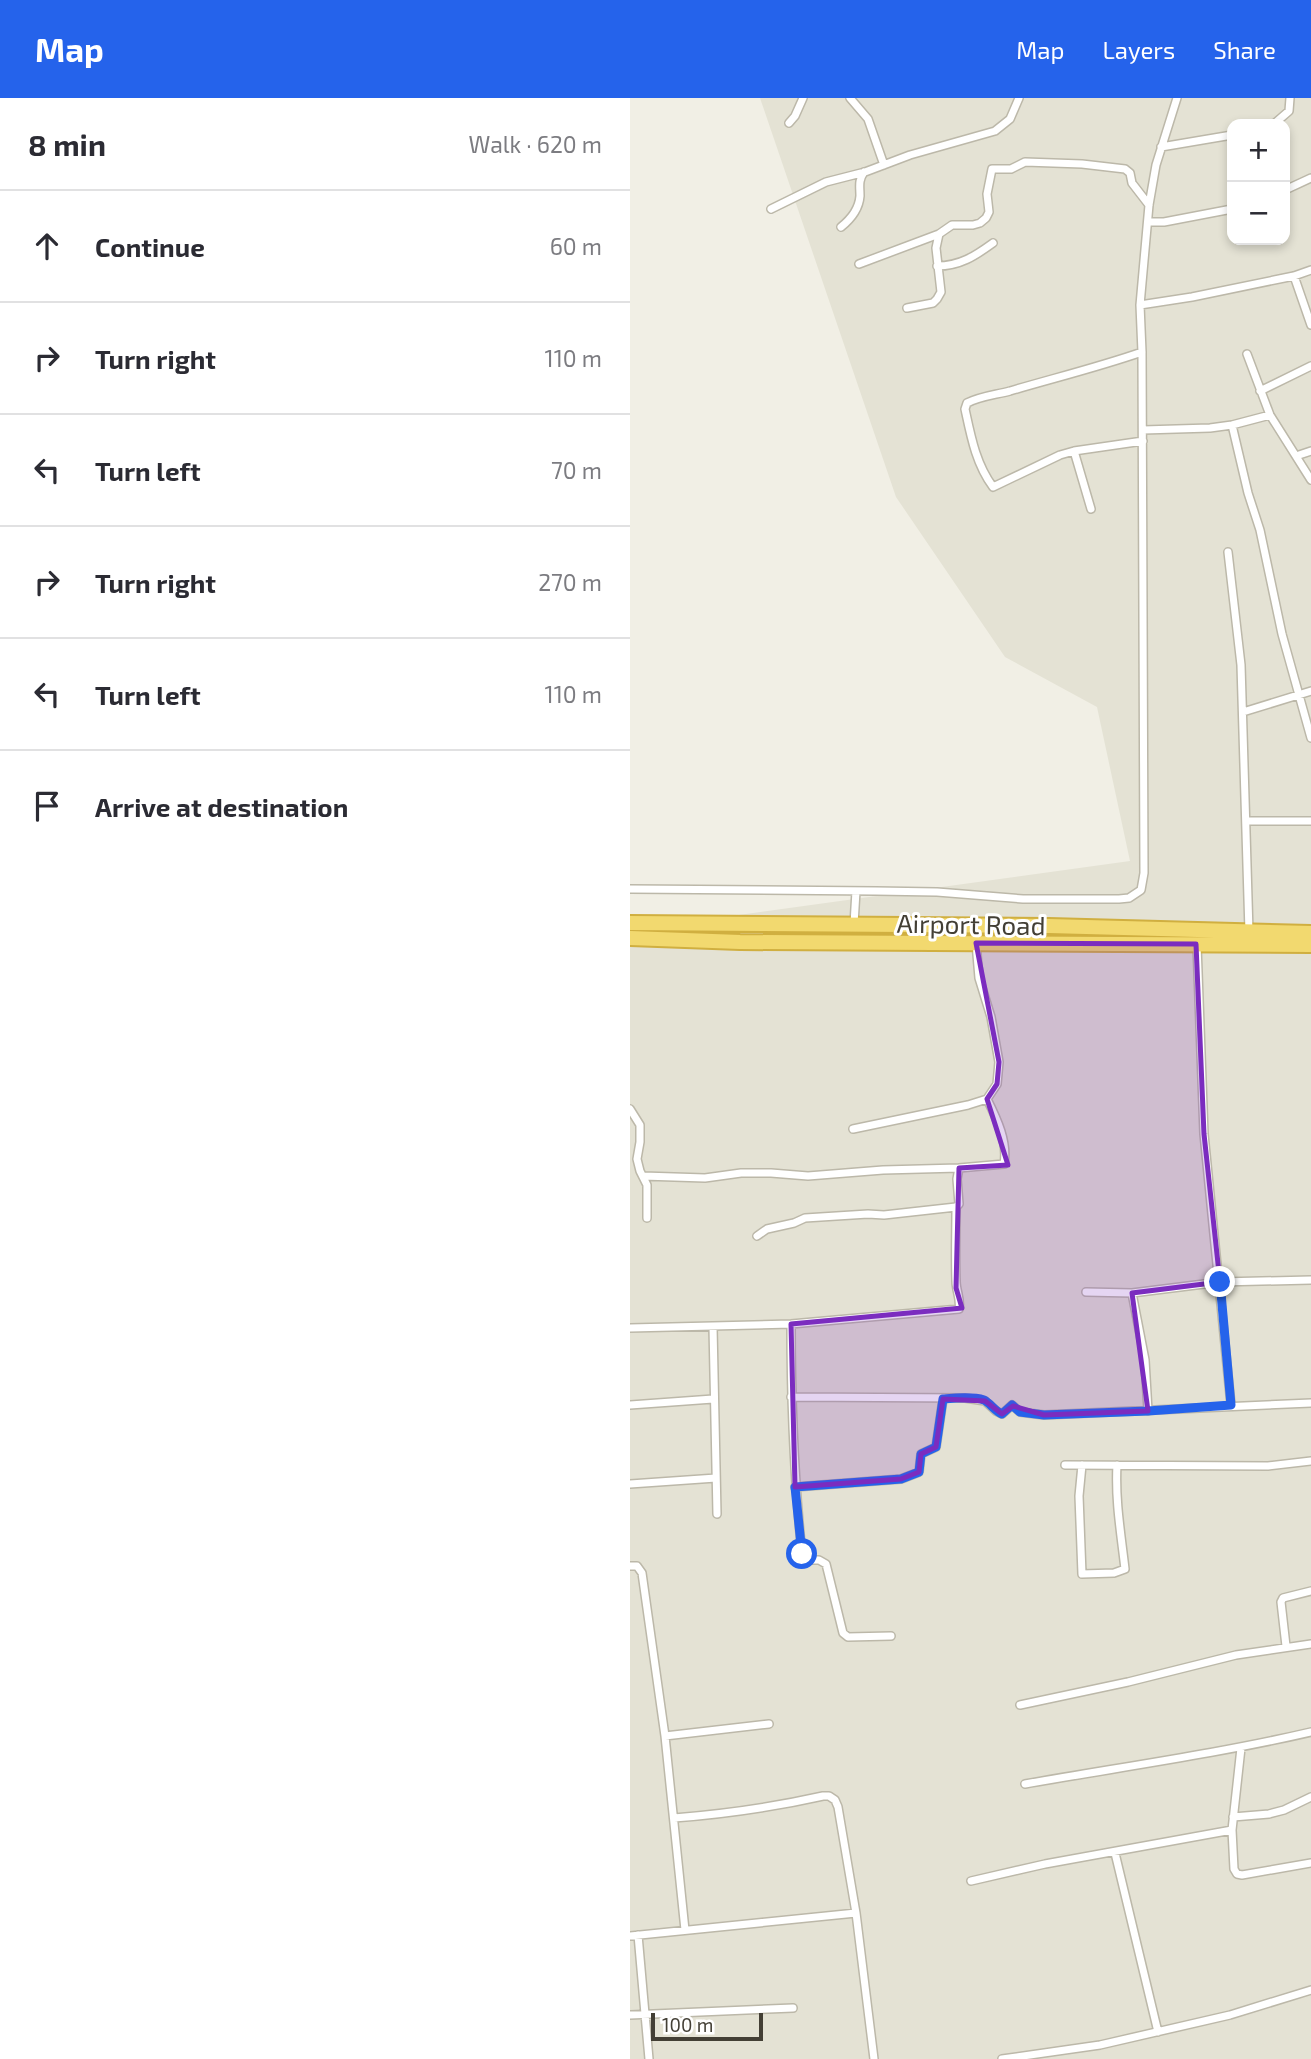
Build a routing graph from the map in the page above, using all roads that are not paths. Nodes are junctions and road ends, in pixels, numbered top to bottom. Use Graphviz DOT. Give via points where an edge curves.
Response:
graph roads {
  1 [pos="803,98"];
  2 [pos="850,98"];
  3 [pos="1019,98"];
  4 [pos="1177,98"];
  5 [pos="1290,98"];
  6 [pos="1280,119"];
  7 [pos="789,123"];
  8 [pos="1227,136"];
  9 [pos="1161,147"];
  10 [pos="884,165"];
  11 [pos="865,172"];
  12 [pos="1311,178"];
  13 [pos="1290,188"];
  14 [pos="1149,205"];
  15 [pos="771,209"];
  16 [pos="1227,210"];
  17 [pos="1148,222"];
  18 [pos="841,227"];
  19 [pos="939,234"];
  20 [pos="993,243"];
  21 [pos="859,264"];
  22 [pos="937,266"];
  23 [pos="1311,270"];
  24 [pos="1294,276"];
  25 [pos="1140,305"];
  26 [pos="907,308"];
  27 [pos="1311,326"];
  28 [pos="1142,352"];
  29 [pos="1247,354"];
  30 [pos="1311,366"];
  31 [pos="1260,391"];
  32 [pos="1270,415"];
  33 [pos="1232,425"];
  34 [pos="1143,430"];
  35 [pos="1143,441"];
  36 [pos="1074,451"];
  37 [pos="1311,451"];
  38 [pos="1296,456"];
  39 [pos="1311,480"];
  40 [pos="1091,509"];
  41 [pos="1228,552"];
  42 [pos="1311,691"];
  43 [pos="1298,695"];
  44 [pos="1243,712"];
  45 [pos="1311,738"];
  46 [pos="1247,821"];
  47 [pos="1311,821"];
  48 [pos="630,889"];
  49 [pos="856,891"];
  50 [pos="630,923"];
  51 [pos="854,924"];
  52 [pos="1249,933"];
  53 [pos="1311,933"];
  54 [pos="630,938"];
  55 [pos="976,943"];
  56 [pos="1196,944"];
  57 [pos="1311,945"];
  58 [pos="987,1099"];
  59 [pos="630,1109"];
  60 [pos="853,1129"];
  61 [pos="959,1168"];
  62 [pos="643,1176"];
  63 [pos="956,1208"];
  64 [pos="647,1218"];
  65 [pos="757,1236"];
  66 [pos="1311,1280"];
  67 [pos="1220,1282"];
  68 [pos="1086,1292"];
  69 [pos="1132,1293"];
  70 [pos="791,1324"];
  71 [pos="713,1326"];
  72 [pos="630,1328"];
  73 [pos="791,1397"];
  74 [pos="713,1399"];
  75 [pos="943,1399"];
  76 [pos="1311,1403"];
  77 [pos="630,1405"];
  78 [pos="1231,1405"];
  79 [pos="1148,1411"];
  80 [pos="1311,1461"];
  81 [pos="1065,1465"];
  82 [pos="1082,1465"];
  83 [pos="1117,1465"];
  84 [pos="716,1478"];
  85 [pos="630,1484"];
  86 [pos="795,1487"];
  87 [pos="716,1514"];
  88 [pos="630,1566"];
  89 [pos="1311,1591"];
  90 [pos="891,1636"];
  91 [pos="1311,1644"];
  92 [pos="1286,1646"];
  93 [pos="1020,1705"];
  94 [pos="769,1724"];
  95 [pos="1311,1731"];
  96 [pos="665,1737"];
  97 [pos="1241,1748"];
  98 [pos="1026,1784"];
  99 [pos="1311,1797"];
  100 [pos="1233,1816"];
  101 [pos="674,1818"];
  102 [pos="1232,1830"];
  103 [pos="1115,1853"];
  104 [pos="1311,1863"];
  105 [pos="971,1881"];
  106 [pos="856,1913"];
  107 [pos="685,1930"];
  108 [pos="634,1935"];
  109 [pos="1311,1990"];
  110 [pos="793,2008"];
  111 [pos="646,2013"];
  112 [pos="630,2015"];
  113 [pos="1158,2032"];
  114 [pos="649,2059"];
  115 [pos="874,2059"];
  116 [pos="1002,2059"];
  1 -- 7 [label="street"];
  2 -- 10 [label="street" via="868,119"];
  3 -- 10 [label="street" via="1010,120 995,131"];
  4 -- 9 [label="street"];
  5 -- 6 [label="street" via="1289,111"];
  8 -- 9 [label="street"];
  9 -- 14 [label="street"];
  10 -- 11 [label="street"];
  11 -- 15 [label="street" via="826,182"];
  11 -- 18 [label="street" via="859,180 856,210"];
  12 -- 13 [label="street"];
  14 -- 17 [label="street"];
  14 -- 19 [label="street" via="1125,169 1026,162 1011,169 992,169 989,212 981,223 952,225"];
  16 -- 17 [label="street"];
  17 -- 25 [label="street"];
  19 -- 21 [label="street"];
  19 -- 22 [label="street"];
  20 -- 22 [label="street" via="971,259"];
  22 -- 26 [label="street" via="941,292 937,299"];
  23 -- 24 [label="street"];
  24 -- 25 [label="street"];
  24 -- 27 [label="street"];
  25 -- 28 [label="street"];
  28 -- 34 [label="street"];
  28 -- 36 [label="street" via="967,402 972,444 993,487"];
  29 -- 31 [label="street"];
  30 -- 31 [label="street"];
  31 -- 32 [label="street"];
  32 -- 33 [label="street"];
  32 -- 38 [label="street"];
  33 -- 34 [label="street"];
  33 -- 43 [label="street"];
  34 -- 35 [label="street"];
  35 -- 36 [label="street"];
  35 -- 49 [label="street" via="1141,890 1119,899"];
  36 -- 40 [label="street"];
  37 -- 38 [label="street"];
  38 -- 39 [label="street"];
  41 -- 44 [label="street"];
  42 -- 43 [label="street"];
  43 -- 44 [label="street"];
  43 -- 45 [label="street"];
  44 -- 46 [label="street"];
  46 -- 47 [label="street"];
  46 -- 52 [label="street"];
  48 -- 49 [label="street"];
  49 -- 51 [label="street"];
  50 -- 51 [label="highway, Airport Road"];
  51 -- 52 [label="highway, Airport Road"];
  52 -- 53 [label="highway, Airport Road"];
  54 -- 55 [label="highway, Airport Road"];
  55 -- 56 [label="highway, Airport Road"];
  55 -- 58 [label="street" via="979,978 999,1062 997,1084"];
  56 -- 57 [label="highway, Airport Road"];
  56 -- 67 [label="street" via="1204,1134"];
  58 -- 60 [label="street"];
  58 -- 61 [label="street" via="1001,1132 1004,1164"];
  59 -- 62 [label="street" via="640,1125 637,1160"];
  61 -- 62 [label="street" via="808,1176"];
  61 -- 63 [label="street"];
  62 -- 64 [label="street"];
  63 -- 65 [label="street" via="805,1218"];
  63 -- 70 [label="street" via="959,1308"];
  66 -- 67 [label="street"];
  67 -- 69 [label="street"];
  67 -- 78 [label="street"];
  68 -- 69 [label="street"];
  69 -- 79 [label="street" via="1145,1360"];
  70 -- 71 [label="street"];
  70 -- 73 [label="street"];
  71 -- 72 [label="street"];
  71 -- 74 [label="street"];
  73 -- 75 [label="street"];
  73 -- 86 [label="street"];
  74 -- 77 [label="street"];
  74 -- 84 [label="street"];
  75 -- 79 [label="street" via="985,1401 1002,1414 1012,1405 1020,1412 1044,1415"];
  75 -- 86 [label="street" via="936,1447 921,1454 919,1472 901,1479"];
  76 -- 78 [label="street"];
  78 -- 79 [label="street"];
  80 -- 83 [label="street" via="1268,1466"];
  81 -- 82 [label="street"];
  82 -- 83 [label="street"];
  82 -- 83 [label="street" via="1082,1574 1125,1569"];
  84 -- 85 [label="street"];
  84 -- 87 [label="street"];
  86 -- 90 [label="street" via="802,1554 826,1564 843,1633 848,1637"];
  88 -- 96 [label="street" via="637,1566 642,1573"];
  89 -- 92 [label="street" via="1281,1602"];
  91 -- 92 [label="street"];
  92 -- 93 [label="street"];
  94 -- 96 [label="street"];
  95 -- 97 [label="street"];
  96 -- 101 [label="street"];
  97 -- 98 [label="street"];
  97 -- 100 [label="street"];
  99 -- 100 [label="street" via="1277,1812"];
  100 -- 102 [label="street"];
  101 -- 106 [label="street" via="830,1796 838,1807"];
  101 -- 107 [label="street"];
  102 -- 103 [label="street"];
  102 -- 104 [label="street" via="1237,1874"];
  103 -- 105 [label="street"];
  103 -- 113 [label="street"];
  106 -- 107 [label="street"];
  106 -- 115 [label="street"];
  107 -- 108 [label="street"];
  108 -- 111 [label="street"];
  109 -- 113 [label="street"];
  110 -- 111 [label="street"];
  111 -- 112 [label="street"];
  111 -- 114 [label="street"];
  113 -- 116 [label="street"];
}
